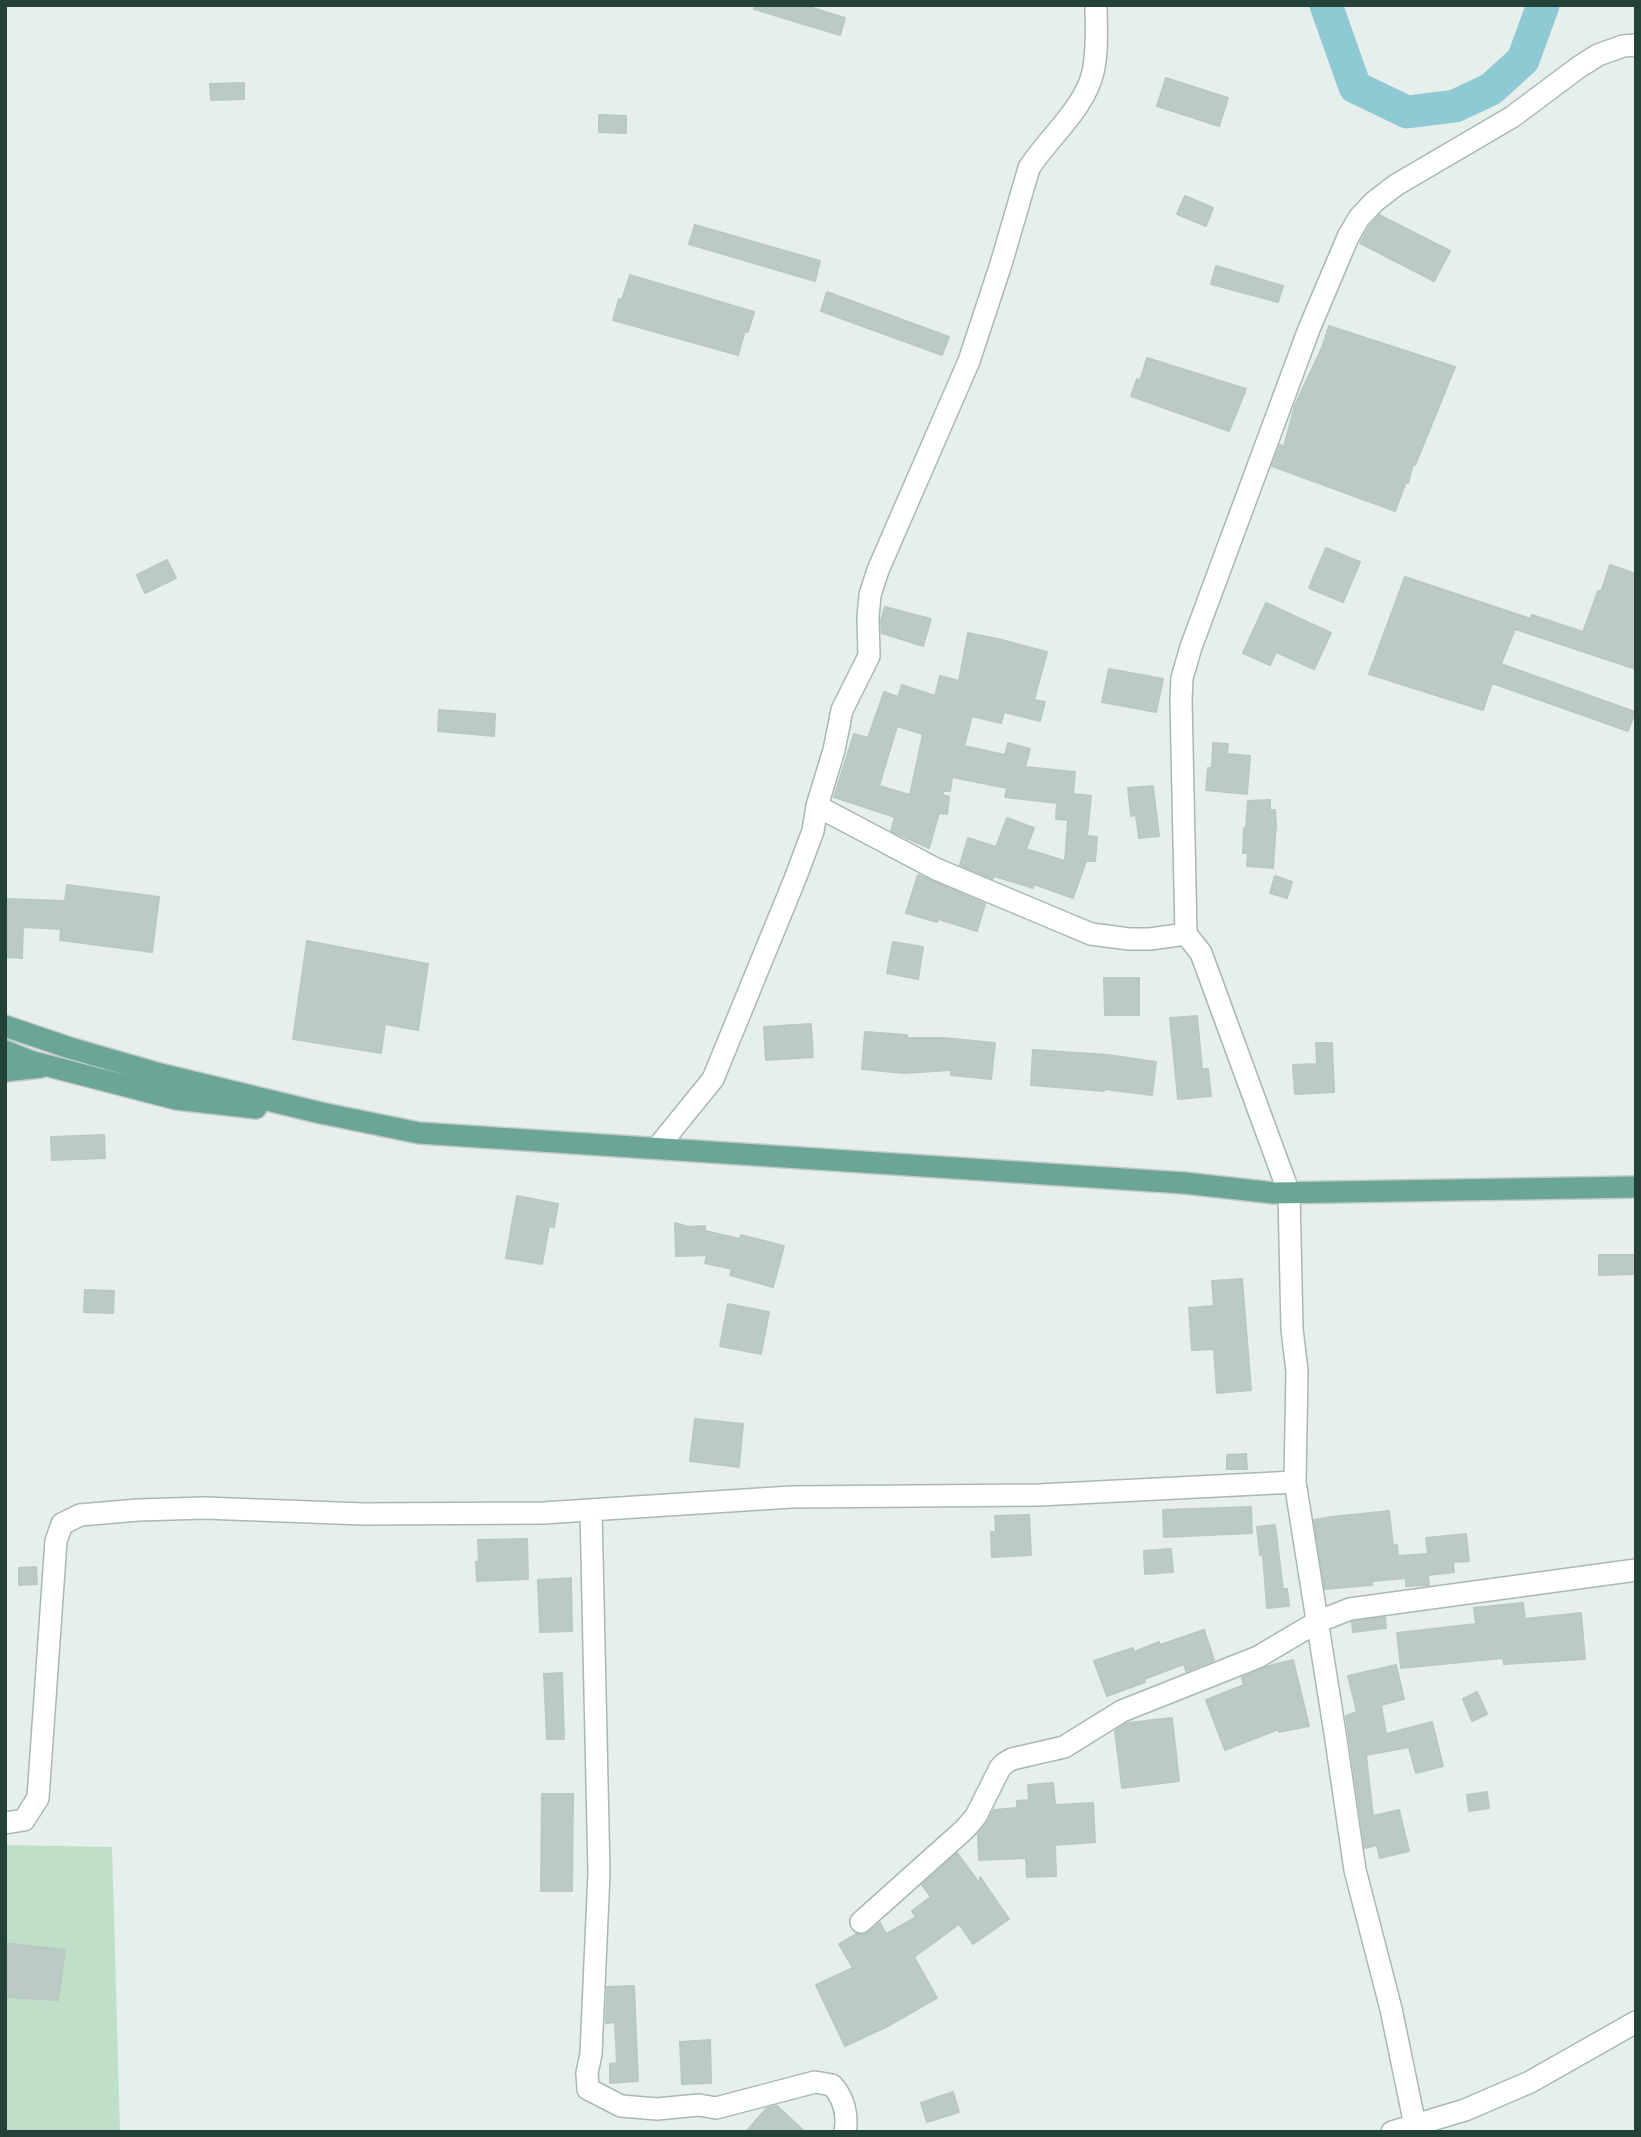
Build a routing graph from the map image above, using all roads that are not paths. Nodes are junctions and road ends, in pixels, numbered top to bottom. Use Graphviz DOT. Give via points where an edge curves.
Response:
graph roads {
  1 [pos="1097,5"];
  2 [pos="1636,45"];
  3 [pos="817,806"];
  4 [pos="1186,934"];
  5 [pos="5,1026"];
  6 [pos="5,1051"];
  7 [pos="50,1066"];
  8 [pos="5,1071"];
  9 [pos="321,1113"];
  10 [pos="657,1148"];
  11 [pos="1636,1187"];
  12 [pos="1289,1193"];
  13 [pos="1295,1482"];
  14 [pos="590,1510"];
  15 [pos="1636,1570"];
  16 [pos="1317,1622"];
  17 [pos="5,1823"];
  18 [pos="861,1922"];
  19 [pos="1636,2022"];
  20 [pos="1415,2125"];
  21 [pos="845,2132"];
  22 [pos="1392,2132"];
  1 -- 3 [label="street" via="1090,80 1029,168 969,361 878,570 870,595 869,656 842,710"];
  2 -- 4 [label="street" via="1598,55 1512,117 1396,186 1359,218 1348,237 1309,329 1182,678"];
  3 -- 4 [label="street" via="936,869 1091,934 1129,939"];
  3 -- 10 [label="street" via="813,831 720,1065"];
  4 -- 12 [label="street" via="1201,953"];
  5 -- 9 [label="main road" via="160,1074"];
  6 -- 7 [label="main road"];
  7 -- 8 [label="main road"];
  7 -- 9 [label="main road" via="176,1099"];
  9 -- 10 [label="main road" via="419,1133"];
  10 -- 12 [label="main road"];
  11 -- 12 [label="main road"];
  12 -- 13 [label="street" via="1297,1371"];
  13 -- 14 [label="street" via="1039,1495 791,1497"];
  13 -- 16 [label="street"];
  14 -- 17 [label="street" via="362,1514 205,1508 80,1515 66,1520 56,1541 38,1798 24,1820"];
  14 -- 21 [label="street" via="599,1873 588,2089 621,2106 716,2108 824,2082 832,2085 843,2102"];
  15 -- 16 [label="street" via="1350,1609"];
  16 -- 18 [label="street" via="1258,1657 1122,1711 1064,1747 1005,1763 965,1829"];
  16 -- 20 [label="street" via="1355,1870"];
  19 -- 20 [label="street" via="1530,2081 1465,2110"];
  20 -- 22 [label="street"];
}
